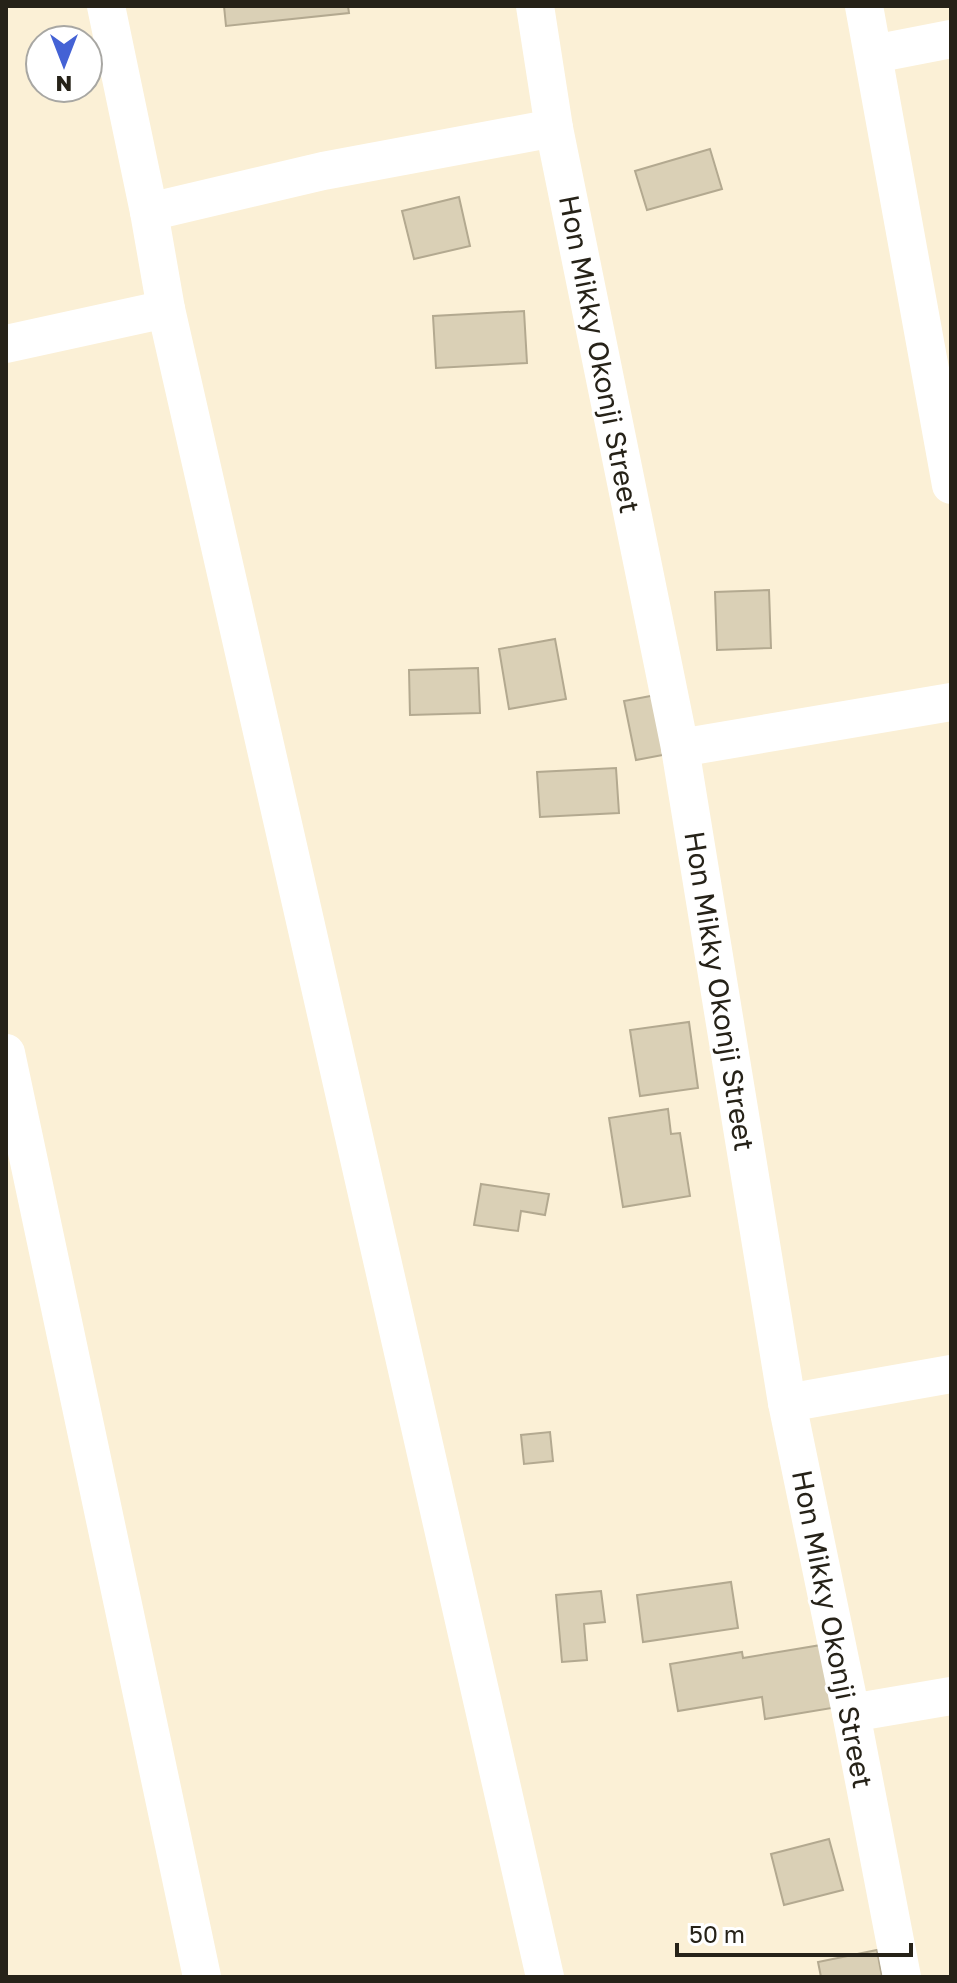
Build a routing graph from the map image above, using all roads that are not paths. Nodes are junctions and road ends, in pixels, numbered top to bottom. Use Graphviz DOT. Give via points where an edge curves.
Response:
graph roads {
  1 [pos="106,6"];
  2 [pos="535,6"];
  3 [pos="864,6"];
  4 [pos="951,39"];
  5 [pos="874,54"];
  6 [pos="554,128"];
  7 [pos="149,212"];
  8 [pos="166,309"];
  9 [pos="6,344"];
  10 [pos="942,382"];
  11 [pos="951,485"];
  12 [pos="951,702"];
  13 [pos="680,748"];
  14 [pos="6,1053"];
  15 [pos="951,1374"];
  16 [pos="787,1403"];
  17 [pos="951,1696"];
  18 [pos="851,1713"];
  19 [pos="202,1977"];
  20 [pos="545,1977"];
  21 [pos="902,1977"];
  1 -- 7 [label="street"];
  2 -- 6 [label="street, Hon Mikky Okonji Street"];
  3 -- 5 [label="street"];
  4 -- 5 [label="street"];
  5 -- 10 [label="street"];
  6 -- 7 [label="street" via="323,171"];
  6 -- 13 [label="street, Hon Mikky Okonji Street"];
  7 -- 8 [label="street"];
  8 -- 9 [label="street"];
  8 -- 20 [label="street"];
  10 -- 11 [label="street"];
  12 -- 13 [label="street"];
  13 -- 16 [label="street, Hon Mikky Okonji Street"];
  14 -- 19 [label="street"];
  15 -- 16 [label="street"];
  16 -- 18 [label="street, Hon Mikky Okonji Street"];
  17 -- 18 [label="street"];
  18 -- 21 [label="street, Hon Mikky Okonji Street"];
}
